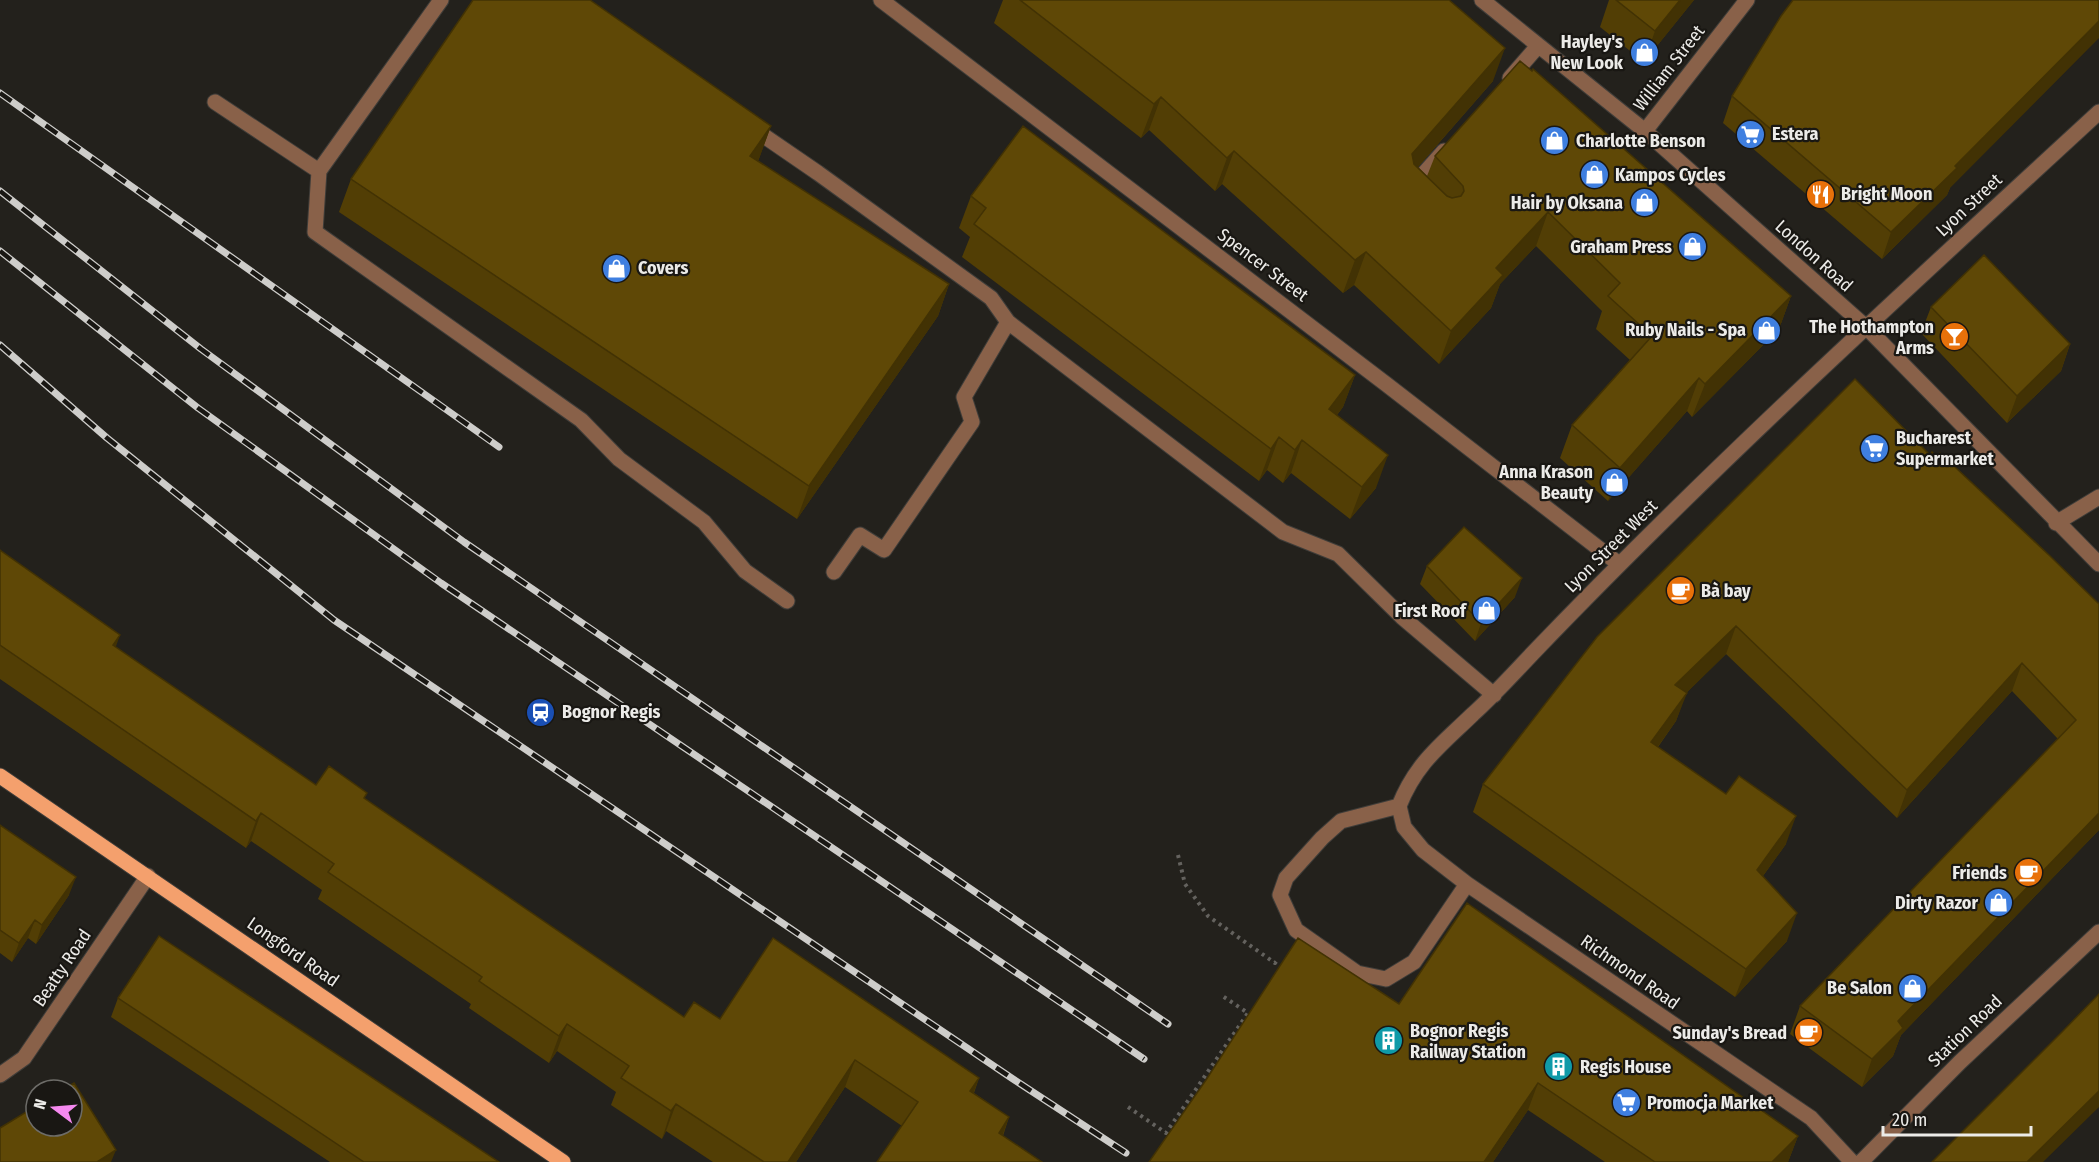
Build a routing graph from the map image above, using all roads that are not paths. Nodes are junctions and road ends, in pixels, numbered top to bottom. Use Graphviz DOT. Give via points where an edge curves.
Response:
graph roads {
  1 [pos="441,0"];
  2 [pos="881,0"];
  3 [pos="1482,0"];
  4 [pos="1747,0"];
  5 [pos="1538,46"];
  6 [pos="1500,89"];
  7 [pos="215,102"];
  8 [pos="2099,112"];
  9 [pos="735,117"];
  10 [pos="1645,131"];
  11 [pos="1455,140"];
  12 [pos="319,171"];
  13 [pos="1418,198"];
  14 [pos="1008,322"];
  15 [pos="1866,327"];
  16 [pos="2099,497"];
  17 [pos="2056,523"];
  18 [pos="1618,564"];
  19 [pos="2099,564"];
  20 [pos="834,572"];
  21 [pos="787,601"];
  22 [pos="1494,694"];
  23 [pos="0,776"];
  24 [pos="1399,806"];
  25 [pos="148,876"];
  26 [pos="1467,884"];
  27 [pos="2099,932"];
  28 [pos="0,1075"];
  29 [pos="563,1162"];
  30 [pos="1852,1162"];
  31 [pos="1861,1162"];
  1 -- 12 [label="street"];
  2 -- 18 [label="street, Spencer Street"];
  3 -- 5 [label="street, London Road"];
  4 -- 10 [label="street, William Street"];
  5 -- 6 [label="street"];
  5 -- 10 [label="street, London Road"];
  7 -- 12 [label="street"];
  8 -- 15 [label="street, Lyon Street"];
  9 -- 14 [label="street" via="991,298"];
  10 -- 15 [label="street, London Road"];
  11 -- 13 [label="street" via="1409,190"];
  12 -- 21 [label="street" via="315,232 581,420 619,459 704,522 745,571"];
  14 -- 20 [label="street" via="964,397 972,422 884,550 860,535"];
  14 -- 22 [label="street" via="1283,532 1338,554 1402,617"];
  15 -- 17 [label="street, London Road"];
  15 -- 18 [label="street, Lyon Street West"];
  16 -- 17 [label="street"];
  17 -- 19 [label="street, London Road"];
  18 -- 22 [label="street, Lyon Street West"];
  22 -- 24 [label="street, Lyon Street West" via="1421,765"];
  23 -- 25 [label="main road, Longford Road"];
  24 -- 26 [label="street, Richmond Road" via="1404,827 1423,850"];
  24 -- 26 [label="street" via="1341,821 1286,878 1280,895 1296,930 1357,973 1386,979 1414,962"];
  25 -- 28 [label="street, Beatty Road" via="24,1058"];
  25 -- 29 [label="main road, Longford Road"];
  26 -- 30 [label="street, Richmond Road" via="1811,1118"];
  27 -- 31 [label="street, Station Road" via="1960,1062"];
}
